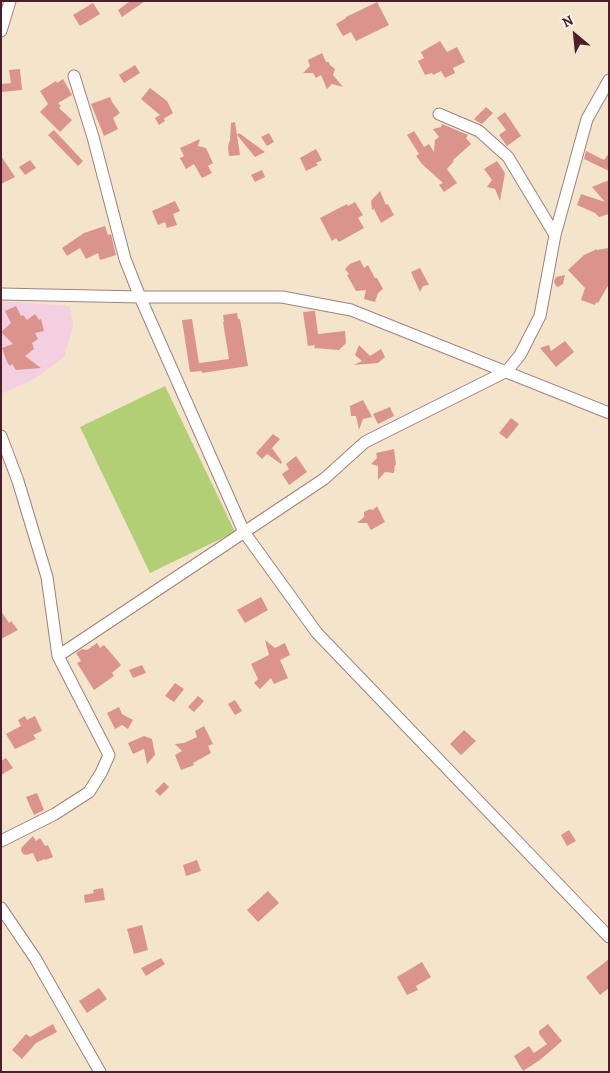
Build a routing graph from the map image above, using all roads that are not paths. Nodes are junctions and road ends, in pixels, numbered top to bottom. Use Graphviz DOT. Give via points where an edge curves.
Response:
graph roads {
  1 [pos="10,1"];
  2 [pos="1,31"];
  3 [pos="74,76"];
  4 [pos="609,80"];
  5 [pos="439,114"];
  6 [pos="555,235"];
  7 [pos="1,294"];
  8 [pos="140,297"];
  9 [pos="507,371"];
  10 [pos="609,413"];
  11 [pos="1,436"];
  12 [pos="244,532"];
  13 [pos="58,656"];
  14 [pos="1,841"];
  15 [pos="1,908"];
  16 [pos="609,938"];
  17 [pos="100,1072"];
  1 -- 2 [label="street"];
  3 -- 8 [label="street" via="125,259"];
  4 -- 6 [label="street" via="587,119"];
  5 -- 6 [label="street" via="479,131 508,156"];
  6 -- 9 [label="street" via="540,316 520,355"];
  7 -- 8 [label="street"];
  8 -- 9 [label="street" via="282,297 351,310"];
  8 -- 12 [label="street"];
  9 -- 10 [label="street"];
  9 -- 12 [label="street" via="365,442 324,479"];
  11 -- 13 [label="street" via="18,481 46,577"];
  12 -- 13 [label="street"];
  12 -- 16 [label="street" via="317,633"];
  13 -- 14 [label="street" via="109,756 89,792 56,814"];
  15 -- 17 [label="street" via="35,958"];
}
